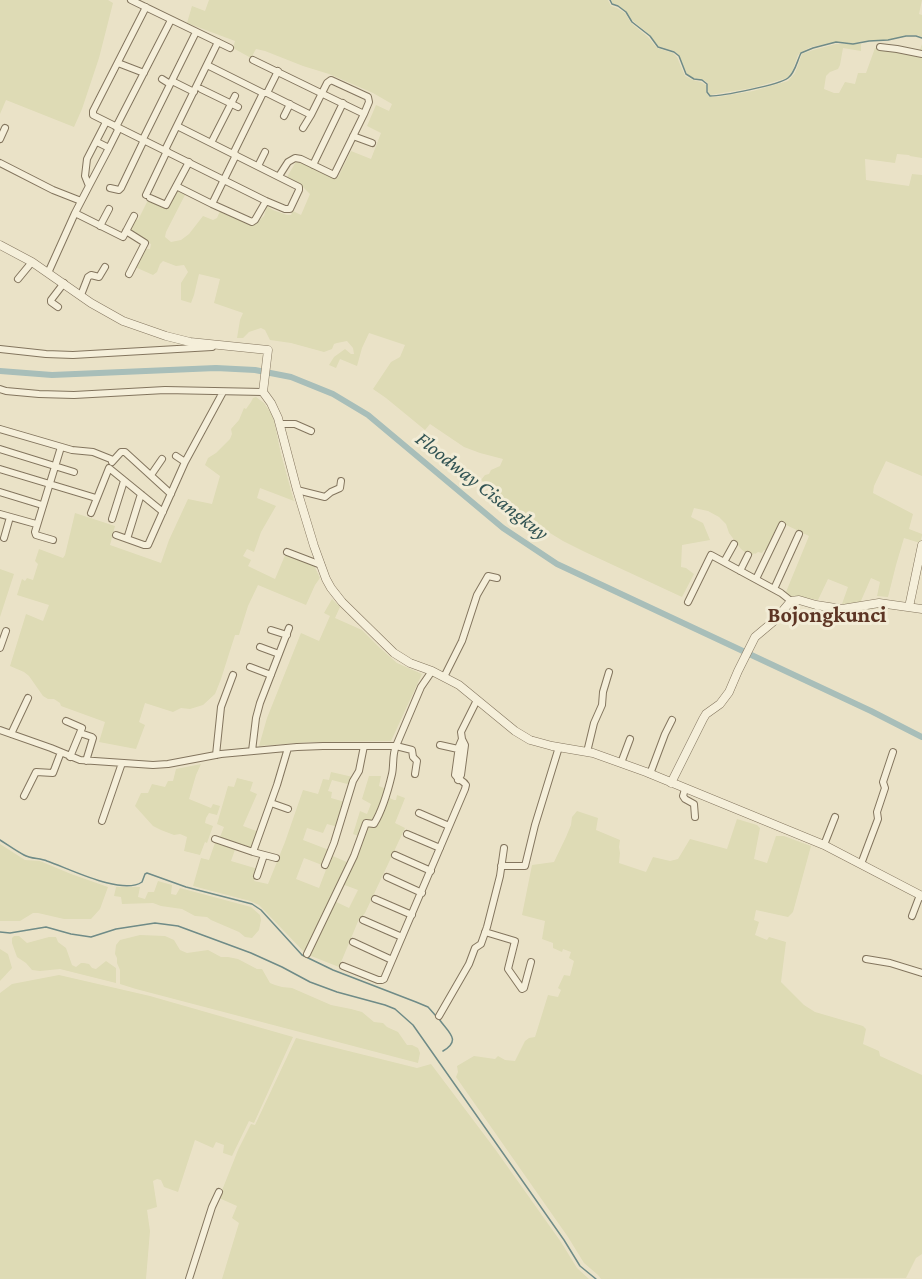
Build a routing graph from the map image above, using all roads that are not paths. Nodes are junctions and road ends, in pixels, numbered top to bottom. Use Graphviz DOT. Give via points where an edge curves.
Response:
graph roads {
  1 [pos="131,0"];
  2 [pos="146,7"];
  3 [pos="171,20"];
  4 [pos="196,32"];
  5 [pos="218,42"];
  6 [pos="880,47"];
  7 [pos="230,48"];
  8 [pos="922,54"];
  9 [pos="254,60"];
  10 [pos="118,63"];
  11 [pos="207,65"];
  12 [pos="278,71"];
  13 [pos="144,73"];
  14 [pos="162,79"];
  15 [pos="171,82"];
  16 [pos="197,91"];
  17 [pos="265,93"];
  18 [pos="322,93"];
  19 [pos="235,96"];
  20 [pos="343,103"];
  21 [pos="290,104"];
  22 [pos="234,106"];
  23 [pos="364,114"];
  24 [pos="311,115"];
  25 [pos="284,116"];
  26 [pos="106,122"];
  27 [pos="177,126"];
  28 [pos="118,127"];
  29 [pos="5,128"];
  30 [pos="303,128"];
  31 [pos="353,136"];
  32 [pos="0,139"];
  33 [pos="143,140"];
  34 [pos="97,142"];
  35 [pos="211,143"];
  36 [pos="372,143"];
  37 [pos="109,148"];
  38 [pos="166,151"];
  39 [pos="265,152"];
  40 [pos="234,155"];
  41 [pos="189,162"];
  42 [pos="0,163"];
  43 [pos="313,165"];
  44 [pos="258,166"];
  45 [pos="279,176"];
  46 [pos="224,180"];
  47 [pos="89,186"];
  48 [pos="176,186"];
  49 [pos="110,188"];
  50 [pos="81,201"];
  51 [pos="266,201"];
  52 [pos="212,204"];
  53 [pos="109,209"];
  54 [pos="75,213"];
  55 [pos="134,216"];
  56 [pos="100,226"];
  57 [pos="126,231"];
  58 [pos="0,246"];
  59 [pos="32,262"];
  60 [pos="105,267"];
  61 [pos="48,273"];
  62 [pos="129,274"];
  63 [pos="18,279"];
  64 [pos="64,283"];
  65 [pos="81,295"];
  66 [pos="58,307"];
  67 [pos="221,346"];
  68 [pos="0,349"];
  69 [pos="0,390"];
  70 [pos="263,390"];
  71 [pos="223,392"];
  72 [pos="280,423"];
  73 [pos="0,429"];
  74 [pos="311,431"];
  75 [pos="61,447"];
  76 [pos="0,449"];
  77 [pos="176,456"];
  78 [pos="162,459"];
  79 [pos="113,460"];
  80 [pos="184,462"];
  81 [pos="54,466"];
  82 [pos="109,468"];
  83 [pos="0,470"];
  84 [pos="74,472"];
  85 [pos="151,475"];
  86 [pos="124,481"];
  87 [pos="341,482"];
  88 [pos="48,485"];
  89 [pos="297,490"];
  90 [pos="0,492"];
  91 [pos="141,494"];
  92 [pos="171,494"];
  93 [pos="96,498"];
  94 [pos="42,505"];
  95 [pos="163,512"];
  96 [pos="91,513"];
  97 [pos="0,514"];
  98 [pos="10,517"];
  99 [pos="112,519"];
  100 [pos="36,524"];
  101 [pos="782,525"];
  102 [pos="799,534"];
  103 [pos="116,535"];
  104 [pos="4,538"];
  105 [pos="127,538"];
  106 [pos="53,540"];
  107 [pos="734,544"];
  108 [pos="922,546"];
  109 [pos="288,552"];
  110 [pos="748,555"];
  111 [pos="724,562"];
  112 [pos="321,565"];
  113 [pos="740,571"];
  114 [pos="497,578"];
  115 [pos="756,579"];
  116 [pos="774,590"];
  117 [pos="791,601"];
  118 [pos="688,602"];
  119 [pos="909,607"];
  120 [pos="922,609"];
  121 [pos="271,630"];
  122 [pos="6,631"];
  123 [pos="260,647"];
  124 [pos="0,648"];
  125 [pos="279,654"];
  126 [pos="250,667"];
  127 [pos="432,671"];
  128 [pos="609,672"];
  129 [pos="233,675"];
  130 [pos="271,675"];
  131 [pos="444,677"];
  132 [pos="28,698"];
  133 [pos="477,700"];
  134 [pos="672,720"];
  135 [pos="66,721"];
  136 [pos="0,730"];
  137 [pos="80,733"];
  138 [pos="11,734"];
  139 [pos="462,739"];
  140 [pos="630,739"];
  141 [pos="440,745"];
  142 [pos="364,746"];
  143 [pos="396,746"];
  144 [pos="559,747"];
  145 [pos="288,748"];
  146 [pos="458,749"];
  147 [pos="60,752"];
  148 [pos="252,752"];
  149 [pos="587,752"];
  150 [pos="893,752"];
  151 [pos="216,755"];
  152 [pos="70,757"];
  153 [pos="86,761"];
  154 [pos="122,763"];
  155 [pos="621,763"];
  156 [pos="415,774"];
  157 [pos="650,774"];
  158 [pos="458,780"];
  159 [pos="671,783"];
  160 [pos="685,789"];
  161 [pos="24,796"];
  162 [pos="271,803"];
  163 [pos="288,809"];
  164 [pos="420,813"];
  165 [pos="695,817"];
  166 [pos="835,817"];
  167 [pos="102,821"];
  168 [pos="449,826"];
  169 [pos="407,834"];
  170 [pos="215,839"];
  171 [pos="824,845"];
  172 [pos="440,848"];
  173 [pos="504,848"];
  174 [pos="254,852"];
  175 [pos="264,855"];
  176 [pos="395,855"];
  177 [pos="276,858"];
  178 [pos="861,864"];
  179 [pos="326,865"];
  180 [pos="501,866"];
  181 [pos="430,871"];
  182 [pos="257,876"];
  183 [pos="387,877"];
  184 [pos="422,893"];
  185 [pos="921,895"];
  186 [pos="375,899"];
  187 [pos="412,915"];
  188 [pos="912,916"];
  189 [pos="363,920"];
  190 [pos="485,932"];
  191 [pos="402,937"];
  192 [pos="353,942"];
  193 [pos="307,954"];
  194 [pos="866,959"];
  195 [pos="392,960"];
  196 [pos="531,962"];
  197 [pos="343,966"];
  198 [pos="922,973"];
  199 [pos="439,1016"];
  200 [pos="219,1192"];
  201 [pos="189,1279"];
  1 -- 2 [label="street"];
  2 -- 3 [label="street"];
  2 -- 10 [label="street"];
  3 -- 4 [label="street"];
  3 -- 13 [label="street"];
  4 -- 5 [label="street"];
  4 -- 15 [label="street"];
  5 -- 7 [label="street"];
  5 -- 11 [label="street"];
  6 -- 8 [label="street"];
  9 -- 12 [label="street"];
  10 -- 13 [label="street"];
  10 -- 26 [label="street" via="93,113"];
  11 -- 16 [label="street"];
  11 -- 17 [label="street"];
  12 -- 17 [label="street"];
  12 -- 18 [label="street"];
  13 -- 28 [label="street"];
  14 -- 15 [label="street"];
  15 -- 16 [label="street"];
  15 -- 33 [label="street"];
  16 -- 22 [label="street"];
  16 -- 27 [label="street"];
  17 -- 21 [label="street"];
  17 -- 40 [label="street"];
  18 -- 20 [label="street"];
  18 -- 23 [label="street" via="330,80 367,96"];
  18 -- 24 [label="street"];
  19 -- 22 [label="street"];
  20 -- 23 [label="street"];
  20 -- 43 [label="street"];
  21 -- 24 [label="street"];
  21 -- 25 [label="street"];
  22 -- 35 [label="street"];
  23 -- 31 [label="street"];
  24 -- 30 [label="street"];
  26 -- 28 [label="street"];
  26 -- 34 [label="street"];
  27 -- 35 [label="street"];
  27 -- 38 [label="street"];
  28 -- 33 [label="street"];
  28 -- 37 [label="street"];
  29 -- 32 [label="street"];
  31 -- 36 [label="street"];
  31 -- 43 [label="street" via="334,175"];
  33 -- 38 [label="street"];
  33 -- 49 [label="street" via="121,188"];
  34 -- 37 [label="street"];
  34 -- 47 [label="street" via="85,165"];
  35 -- 40 [label="street"];
  37 -- 47 [label="street"];
  38 -- 41 [label="street"];
  38 -- 48 [label="street" via="148,197 166,205"];
  39 -- 44 [label="street"];
  40 -- 44 [label="street"];
  40 -- 46 [label="street"];
  41 -- 46 [label="street"];
  41 -- 48 [label="street"];
  42 -- 50 [label="street"];
  43 -- 45 [label="street" via="295,158"];
  44 -- 45 [label="street"];
  45 -- 51 [label="street" via="299,188 290,209"];
  46 -- 51 [label="street"];
  46 -- 52 [label="street"];
  47 -- 50 [label="street"];
  48 -- 52 [label="street"];
  50 -- 54 [label="street"];
  51 -- 52 [label="street" via="252,222"];
  53 -- 56 [label="street"];
  54 -- 56 [label="street"];
  54 -- 61 [label="street"];
  55 -- 57 [label="street"];
  56 -- 57 [label="street" via="123,237"];
  57 -- 62 [label="street" via="145,243"];
  58 -- 59 [label="street"];
  59 -- 61 [label="street"];
  59 -- 63 [label="street"];
  60 -- 65 [label="street" via="99,277 88,277"];
  61 -- 64 [label="street"];
  64 -- 65 [label="street"];
  64 -- 66 [label="street" via="51,300"];
  65 -- 67 [label="street" via="109,314 145,329"];
  67 -- 68 [label="street" via="73,355"];
  67 -- 70 [label="street" via="268,350"];
  69 -- 71 [label="street" via="74,395 165,390"];
  70 -- 71 [label="street"];
  70 -- 72 [label="street"];
  71 -- 80 [label="street"];
  72 -- 74 [label="street"];
  72 -- 89 [label="street"];
  73 -- 75 [label="street"];
  75 -- 79 [label="street"];
  75 -- 81 [label="street"];
  76 -- 81 [label="street"];
  77 -- 80 [label="street"];
  78 -- 85 [label="street"];
  79 -- 82 [label="street"];
  79 -- 85 [label="street" via="124,452"];
  80 -- 92 [label="street"];
  81 -- 84 [label="street"];
  81 -- 88 [label="street"];
  82 -- 86 [label="street"];
  82 -- 93 [label="street"];
  83 -- 88 [label="street"];
  85 -- 92 [label="street"];
  86 -- 91 [label="street"];
  86 -- 99 [label="street"];
  87 -- 89 [label="street" via="340,488 326,497"];
  88 -- 93 [label="street"];
  88 -- 94 [label="street"];
  89 -- 112 [label="street"];
  90 -- 94 [label="street"];
  91 -- 95 [label="street"];
  91 -- 105 [label="street"];
  92 -- 95 [label="street"];
  93 -- 96 [label="street"];
  94 -- 100 [label="street"];
  95 -- 105 [label="street" via="148,545"];
  97 -- 98 [label="street"];
  98 -- 100 [label="street"];
  98 -- 104 [label="street"];
  100 -- 106 [label="street" via="35,534"];
  101 -- 115 [label="street"];
  102 -- 116 [label="street"];
  103 -- 105 [label="street"];
  107 -- 111 [label="street"];
  108 -- 119 [label="street"];
  109 -- 112 [label="street"];
  110 -- 113 [label="street"];
  111 -- 113 [label="street"];
  111 -- 118 [label="street" via="711,555"];
  112 -- 127 [label="street" via="334,592 387,647 410,663"];
  113 -- 115 [label="street"];
  114 -- 131 [label="street" via="488,576 477,595 462,641"];
  115 -- 116 [label="street"];
  116 -- 117 [label="street"];
  117 -- 119 [label="street" via="842,609 874,603"];
  117 -- 159 [label="street" via="755,637 729,692 706,714"];
  119 -- 120 [label="street"];
  121 -- 125 [label="street" via="288,632"];
  122 -- 124 [label="street"];
  123 -- 125 [label="street"];
  125 -- 130 [label="street"];
  126 -- 130 [label="street"];
  127 -- 131 [label="street"];
  127 -- 143 [label="street"];
  128 -- 149 [label="street"];
  129 -- 151 [label="street" via="221,707"];
  130 -- 148 [label="street" via="256,718"];
  131 -- 133 [label="street"];
  132 -- 138 [label="street"];
  133 -- 139 [label="street" via="461,732"];
  133 -- 144 [label="street" via="520,735"];
  134 -- 157 [label="street"];
  135 -- 137 [label="street" via="81,726"];
  136 -- 138 [label="street"];
  137 -- 152 [label="street"];
  137 -- 153 [label="street" via="93,738"];
  138 -- 147 [label="street"];
  139 -- 146 [label="street"];
  139 -- 158 [label="street" via="465,745"];
  140 -- 155 [label="street"];
  141 -- 146 [label="street"];
  142 -- 143 [label="street"];
  142 -- 145 [label="street"];
  142 -- 179 [label="street"];
  143 -- 156 [label="street" via="412,750 417,761"];
  143 -- 193 [label="street" via="378,817 374,824 366,823"];
  144 -- 149 [label="street"];
  144 -- 180 [label="street" via="525,866"];
  145 -- 148 [label="street"];
  145 -- 162 [label="street"];
  146 -- 158 [label="street"];
  147 -- 152 [label="street"];
  147 -- 161 [label="street" via="53,773 36,772"];
  148 -- 151 [label="street"];
  149 -- 155 [label="street"];
  150 -- 178 [label="street" via="883,782 878,819"];
  151 -- 154 [label="street" via="168,764"];
  152 -- 153 [label="street"];
  153 -- 154 [label="street"];
  154 -- 167 [label="street"];
  155 -- 157 [label="street"];
  157 -- 159 [label="street"];
  158 -- 168 [label="street" via="466,784"];
  159 -- 160 [label="street"];
  160 -- 165 [label="street" via="683,796 694,804"];
  160 -- 171 [label="street"];
  162 -- 163 [label="street"];
  162 -- 174 [label="street"];
  164 -- 168 [label="street"];
  166 -- 171 [label="street"];
  168 -- 172 [label="street"];
  169 -- 172 [label="street"];
  170 -- 174 [label="street"];
  171 -- 178 [label="street"];
  172 -- 181 [label="street"];
  173 -- 180 [label="street"];
  174 -- 175 [label="street"];
  175 -- 177 [label="street"];
  175 -- 182 [label="street"];
  176 -- 181 [label="street"];
  178 -- 185 [label="street"];
  180 -- 190 [label="street"];
  181 -- 184 [label="street"];
  183 -- 184 [label="street"];
  184 -- 187 [label="street"];
  185 -- 188 [label="street"];
  186 -- 187 [label="street"];
  187 -- 191 [label="street"];
  189 -- 191 [label="street"];
  190 -- 196 [label="street" via="516,941 508,969 522,989"];
  190 -- 199 [label="street"];
  191 -- 195 [label="street"];
  192 -- 195 [label="street"];
  194 -- 198 [label="street"];
  195 -- 197 [label="street" via="382,981"];
  200 -- 201 [label="street"];
}
